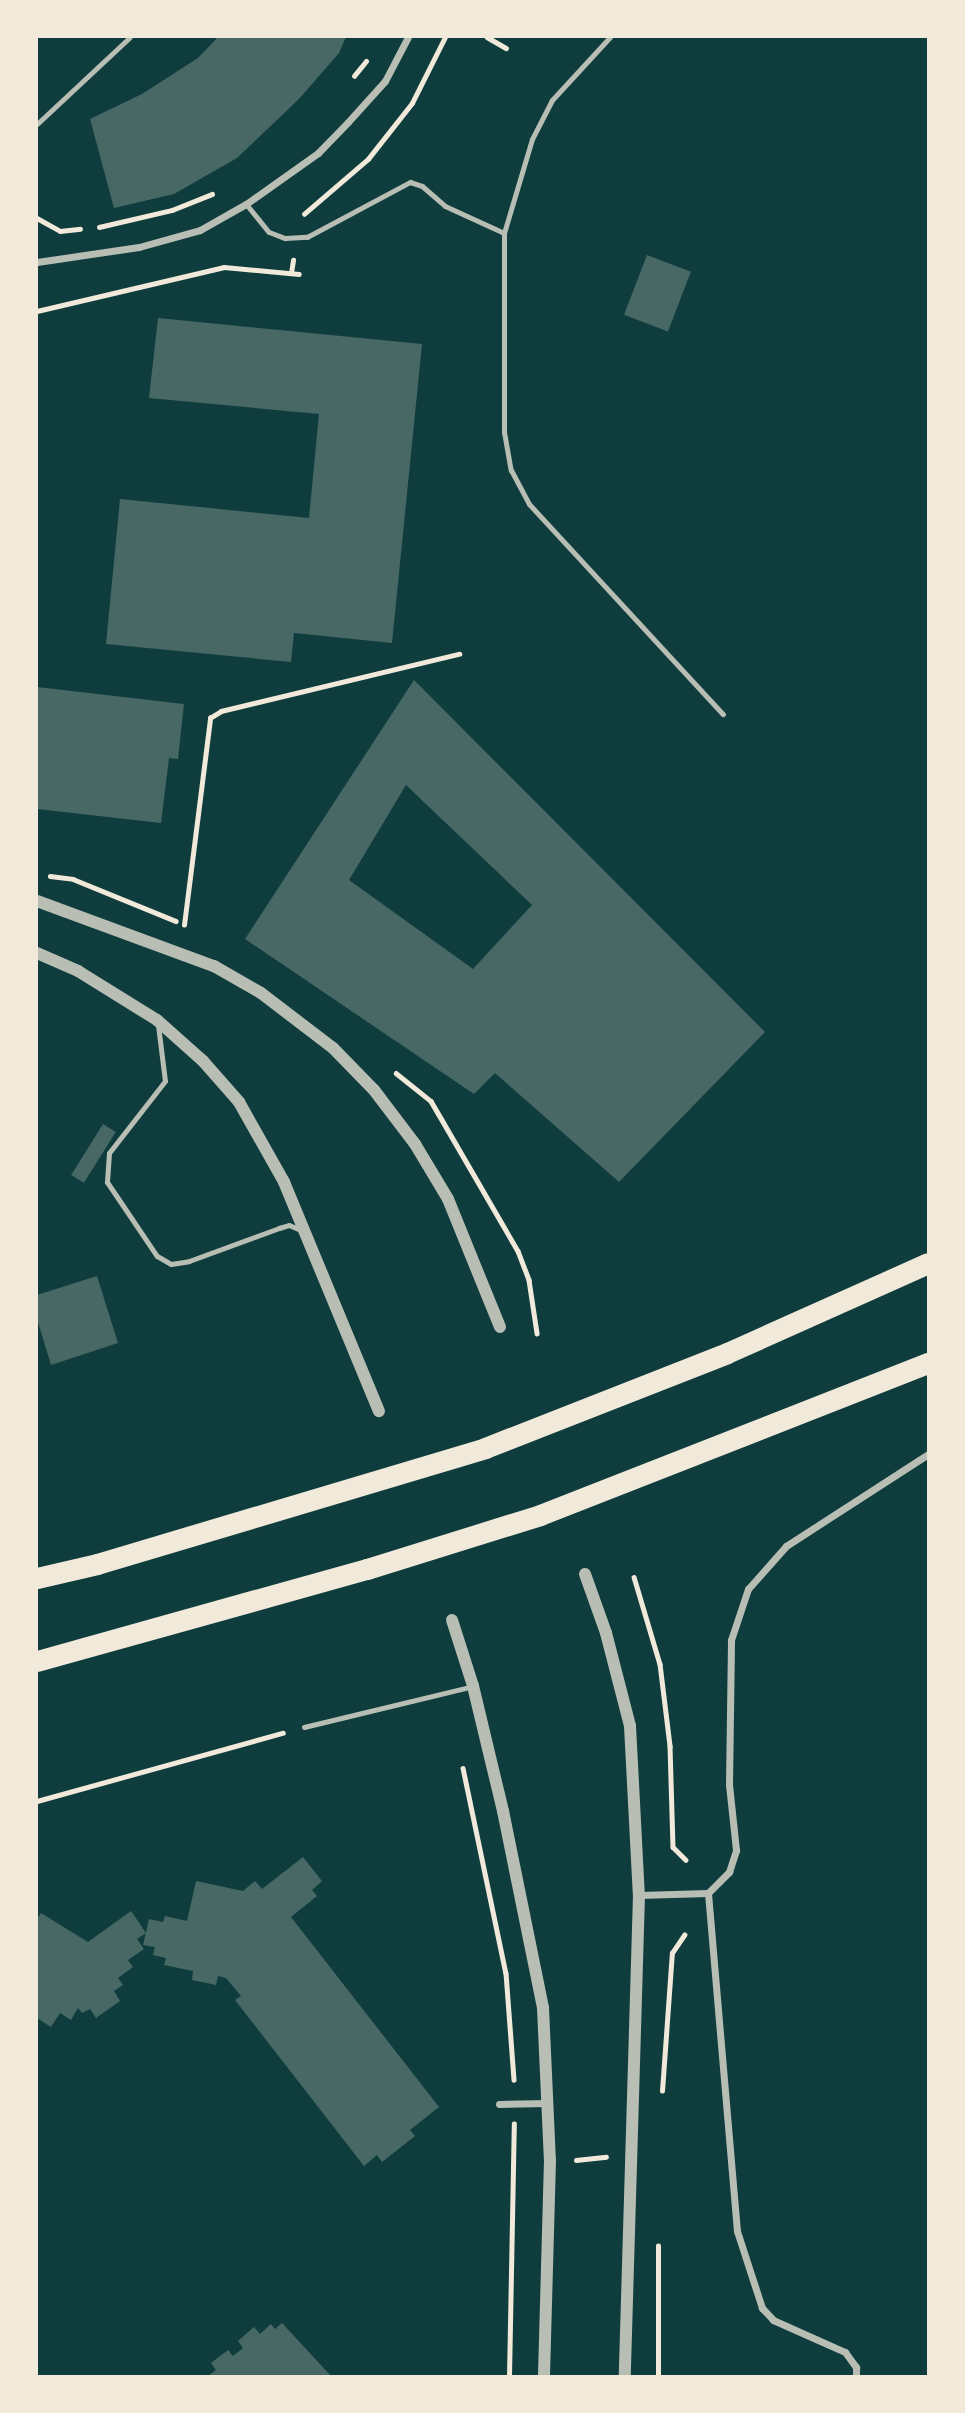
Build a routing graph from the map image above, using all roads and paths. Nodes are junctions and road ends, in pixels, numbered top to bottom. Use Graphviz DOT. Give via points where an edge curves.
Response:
graph roads {
  1 [pos="130,37"];
  2 [pos="408,37"];
  3 [pos="445,37"];
  4 [pos="487,37"];
  5 [pos="610,37"];
  6 [pos="506,48"];
  7 [pos="376,49"];
  8 [pos="350,81"];
  9 [pos="37,124"];
  10 [pos="217,192"];
  11 [pos="246,204"];
  12 [pos="305,209"];
  13 [pos="37,218"];
  14 [pos="504,233"];
  15 [pos="37,262"];
  16 [pos="299,274"];
  17 [pos="37,311"];
  18 [pos="458,654"];
  19 [pos="723,714"];
  20 [pos="37,901"];
  21 [pos="184,925"];
  22 [pos="37,953"];
  23 [pos="157,1020"];
  24 [pos="304,1231"];
  25 [pos="928,1263"];
  26 [pos="500,1327"];
  27 [pos="928,1363"];
  28 [pos="379,1411"];
  29 [pos="928,1454"];
  30 [pos="585,1574"];
  31 [pos="634,1577"];
  32 [pos="37,1578"];
  33 [pos="452,1620"];
  34 [pos="37,1661"];
  35 [pos="473,1686"];
  36 [pos="304,1727"];
  37 [pos="462,1756"];
  38 [pos="37,1801"];
  39 [pos="686,1860"];
  40 [pos="708,1893"];
  41 [pos="639,1895"];
  42 [pos="684,1935"];
  43 [pos="662,2101"];
  44 [pos="548,2103"];
  45 [pos="499,2104"];
  46 [pos="513,2104"];
  47 [pos="611,2157"];
  48 [pos="576,2160"];
  49 [pos="658,2238"];
  50 [pos="509,2376"];
  51 [pos="544,2376"];
  52 [pos="625,2376"];
  53 [pos="658,2376"];
  54 [pos="856,2376"];
  1 -- 9 [label="lane"];
  2 -- 11 [label="street" via="385,81 348,122 317,153"];
  3 -- 12 [label="path" via="412,103 368,159"];
  4 -- 6 [label="path"];
  5 -- 14 [label="lane" via="552,100 537,129"];
  7 -- 8 [label="path"];
  10 -- 13 [label="path" via="172,210 91,228 60,231"];
  11 -- 14 [label="lane" via="269,232 285,238 307,237 410,182 422,186 444,206"];
  11 -- 15 [label="street" via="200,230 139,247"];
  14 -- 19 [label="lane" via="504,432 511,470 529,504"];
  16 -- 17 [label="path" via="224,267"];
  18 -- 21 [label="path" via="221,711 210,718"];
  20 -- 26 [label="street" via="214,966 261,993 333,1048 374,1090 435,1177 472,1251"];
  22 -- 23 [label="street" via="78,971"];
  23 -- 24 [label="street" via="203,1061 239,1102 284,1182"];
  23 -- 24 [label="lane" via="165,1081 109,1153 107,1182 157,1256 171,1264 189,1261 289,1225"];
  24 -- 28 [label="street"];
  25 -- 32 [label="highway" via="727,1353 485,1448"];
  27 -- 34 [label="highway" via="540,1515 367,1569"];
  29 -- 40 [label="street" via="786,1546 748,1589 732,1640 729,1785 736,1850 729,1872"];
  30 -- 41 [label="street" via="606,1633 629,1726"];
  31 -- 39 [label="path" via="660,1664 670,1746 673,1847"];
  33 -- 35 [label="street"];
  35 -- 36 [label="lane"];
  35 -- 44 [label="street" via="543,2008"];
  36 -- 38 [label="path"];
  37 -- 46 [label="path" via="506,1973 515,2063"];
  40 -- 41 [label="street"];
  40 -- 54 [label="street" via="737,2231 762,2308 773,2320 845,2352 856,2367"];
  41 -- 52 [label="street"];
  42 -- 43 [label="path" via="672,1953"];
  44 -- 46 [label="street"];
  44 -- 51 [label="street" via="550,2213"];
  45 -- 46 [label="street"];
  46 -- 50 [label="path"];
  47 -- 48 [label="path"];
  49 -- 53 [label="path"];
}
